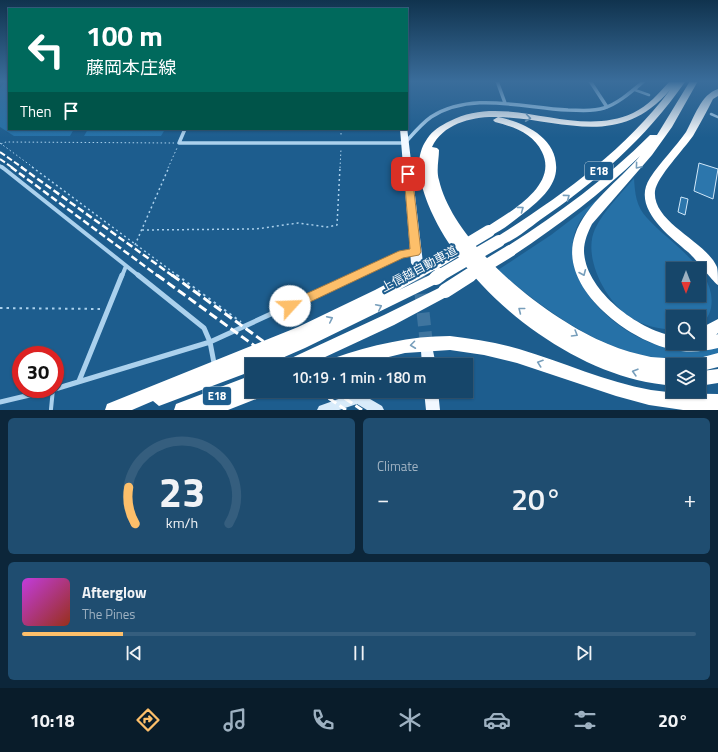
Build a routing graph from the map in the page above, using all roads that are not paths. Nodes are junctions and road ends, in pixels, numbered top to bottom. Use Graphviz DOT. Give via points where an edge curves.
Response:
graph roads {
  1 [pos="504,100"];
  2 [pos="603,100"];
  3 [pos="618,100"];
  4 [pos="656,100"];
  5 [pos="667,100"];
  6 [pos="682,100"];
  7 [pos="682,100"];
  8 [pos="708,100"];
  9 [pos="505,103"];
  10 [pos="607,107"];
  11 [pos="711,114"];
  12 [pos="718,117"];
  13 [pos="184,130"];
  14 [pos="404,130"];
  15 [pos="405,143"];
  16 [pos="0,166"];
  17 [pos="467,244"];
  18 [pos="467,244"];
  19 [pos="467,244"];
  20 [pos="467,244"];
  21 [pos="416,252"];
  22 [pos="417,263"];
  23 [pos="126,266"];
  24 [pos="718,279"];
  25 [pos="632,325"];
  26 [pos="718,326"];
  27 [pos="706,332"];
  28 [pos="666,336"];
  29 [pos="718,341"];
  30 [pos="210,342"];
  31 [pos="427,351"];
  32 [pos="307,358"];
  33 [pos="359,358"];
  34 [pos="428,358"];
  35 [pos="718,360"];
  36 [pos="214,363"];
  37 [pos="706,363"];
  38 [pos="666,365"];
  39 [pos="718,376"];
  40 [pos="666,378"];
  41 [pos="706,378"];
  42 [pos="79,382"];
  43 [pos="245,385"];
  44 [pos="64,386"];
  45 [pos="245,396"];
  46 [pos="17,398"];
  47 [pos="53,398"];
  48 [pos="432,398"];
  49 [pos="0,402"];
  50 [pos="716,402"];
  51 [pos="51,409"];
  52 [pos="113,410"];
  53 [pos="122,410"];
  54 [pos="182,410"];
  55 [pos="206,410"];
  56 [pos="324,410"];
  57 [pos="378,410"];
  58 [pos="433,410"];
  1 -- 9 [label="street"];
  2 -- 10 [label="street"];
  3 -- 10 [label="street"];
  40 -- 4 [label="highway, one-way" via="637,373 598,359 542,326 496,290 473,267 447,232 430,197 423,166 430,139 441,129 462,118 499,115 575,124 608,123 627,119"];
  53 -- 5 [label="highway, 上信越自動車道 / E18, one-way, bridge" via="253,363 350,321 436,278 571,194 618,155 649,124"];
  6 -- 32 [label="highway, E18, bridge" via="646,145 607,182 565,214 445,291"];
  7 -- 25 [label="highway, one-way" via="645,158 587,221 578,244 580,266 592,290 609,308"];
  8 -- 24 [label="highway" via="689,134 650,185 648,196 659,216 703,258"];
  9 -- 10 [label="street" via="572,110"];
  9 -- 15 [label="street" via="474,103 446,110 431,116"];
  11 -- 12 [label="lane"];
  13 -- 15 [label="street" via="179,143"];
  14 -- 15 [label="main road"];
  15 -- 21 [label="main road"];
  16 -- 23 [label="street"];
  52 -- 17 [label="highway, one-way, bridge" via="303,332 380,294"];
  18 -- 19 [label="highway, one-way, bridge" via="524,208 538,194 550,176 551,162 542,144 528,131 504,121 482,119 464,122 444,133 436,144 431,163 433,180 454,226"];
  20 -- 38 [label="highway, one-way, bridge" via="518,295 583,339 617,355"];
  21 -- 22 [label="main road"];
  21 -- 30 [label="street" via="402,254"];
  23 -- 30 [label="street" via="204,328"];
  23 -- 42 [label="street"];
  25 -- 28 [label="highway"];
  25 -- 29 [label="highway" via="657,338 684,345 697,346"];
  26 -- 27 [label="highway"];
  30 -- 36 [label="street"];
  30 -- 42 [label="street"];
  31 -- 34 [label="main road"];
  50 -- 33 [label="highway, one-way" via="678,403 659,400 621,391 508,353 450,344 413,344"];
  35 -- 37 [label="highway"];
  39 -- 41 [label="highway"];
  42 -- 44 [label="street"];
  43 -- 54 [label="highway, E18"];
  45 -- 55 [label="highway"];
  46 -- 49 [label="street"];
  47 -- 51 [label="lane"];
  48 -- 58 [label="main road"];
  56 -- 57 [label="street" via="358,398"];
}
